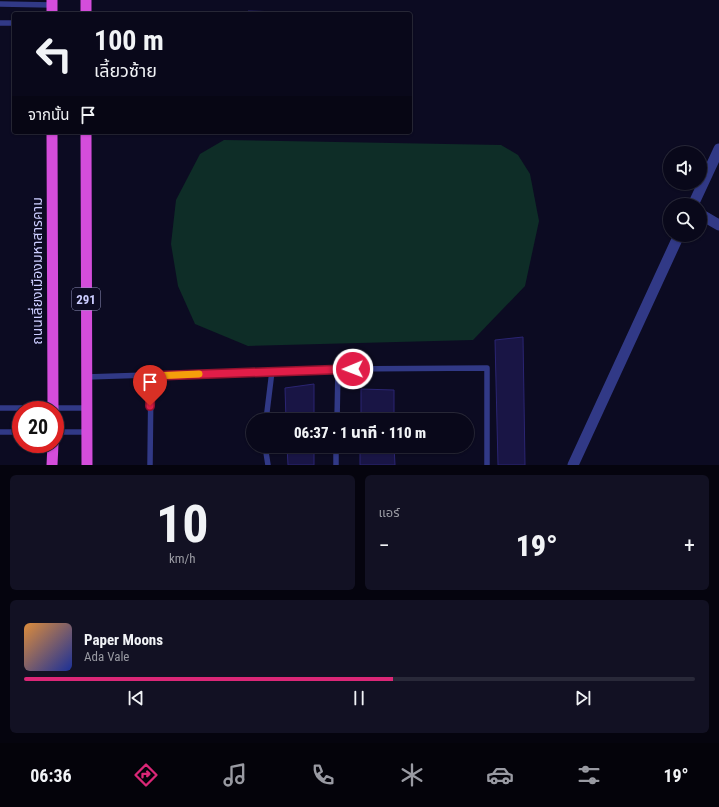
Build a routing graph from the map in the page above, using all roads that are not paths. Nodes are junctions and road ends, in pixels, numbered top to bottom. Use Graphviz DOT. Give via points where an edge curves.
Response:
graph roads {
  1 [pos="86,0"];
  2 [pos="0,4"];
  3 [pos="52,6"];
  4 [pos="86,12"];
  5 [pos="0,23"];
  6 [pos="12,23"];
  7 [pos="52,134"];
  8 [pos="86,134"];
  9 [pos="719,150"];
  10 [pos="696,198"];
  11 [pos="707,218"];
  12 [pos="719,225"];
  13 [pos="676,242"];
  14 [pos="338,369"];
  15 [pos="272,371"];
  16 [pos="151,376"];
  17 [pos="86,377"];
  18 [pos="53,401"];
  19 [pos="0,408"];
  20 [pos="12,408"];
  21 [pos="86,408"];
  22 [pos="64,409"];
  23 [pos="267,413"];
  24 [pos="337,413"];
  25 [pos="0,432"];
  26 [pos="12,432"];
  27 [pos="64,432"];
  28 [pos="86,432"];
  29 [pos="53,453"];
  30 [pos="266,453"];
  31 [pos="336,453"];
  32 [pos="52,465"];
  33 [pos="87,465"];
  34 [pos="150,465"];
  35 [pos="268,465"];
  36 [pos="336,465"];
  37 [pos="487,465"];
  38 [pos="574,465"];
  1 -- 4 [label="highway"];
  2 -- 3 [label="lane"];
  5 -- 6 [label="lane"];
  7 -- 18 [label="highway, ถนนเลี่ยงเมืองมหาสารคาม / 291"];
  8 -- 17 [label="highway, 291"];
  9 -- 10 [label="street"];
  11 -- 12 [label="street"];
  13 -- 38 [label="street"];
  14 -- 15 [label="lane"];
  14 -- 24 [label="lane"];
  14 -- 37 [label="lane" via="488,368"];
  15 -- 16 [label="lane"];
  15 -- 23 [label="lane"];
  16 -- 17 [label="lane"];
  16 -- 34 [label="lane"];
  17 -- 21 [label="highway, 291"];
  19 -- 20 [label="lane"];
  21 -- 22 [label="lane"];
  21 -- 28 [label="highway, 291"];
  25 -- 26 [label="lane"];
  27 -- 28 [label="lane"];
  28 -- 33 [label="highway, 291"];
  29 -- 32 [label="highway"];
  30 -- 35 [label="lane"];
  31 -- 36 [label="lane"];
}
